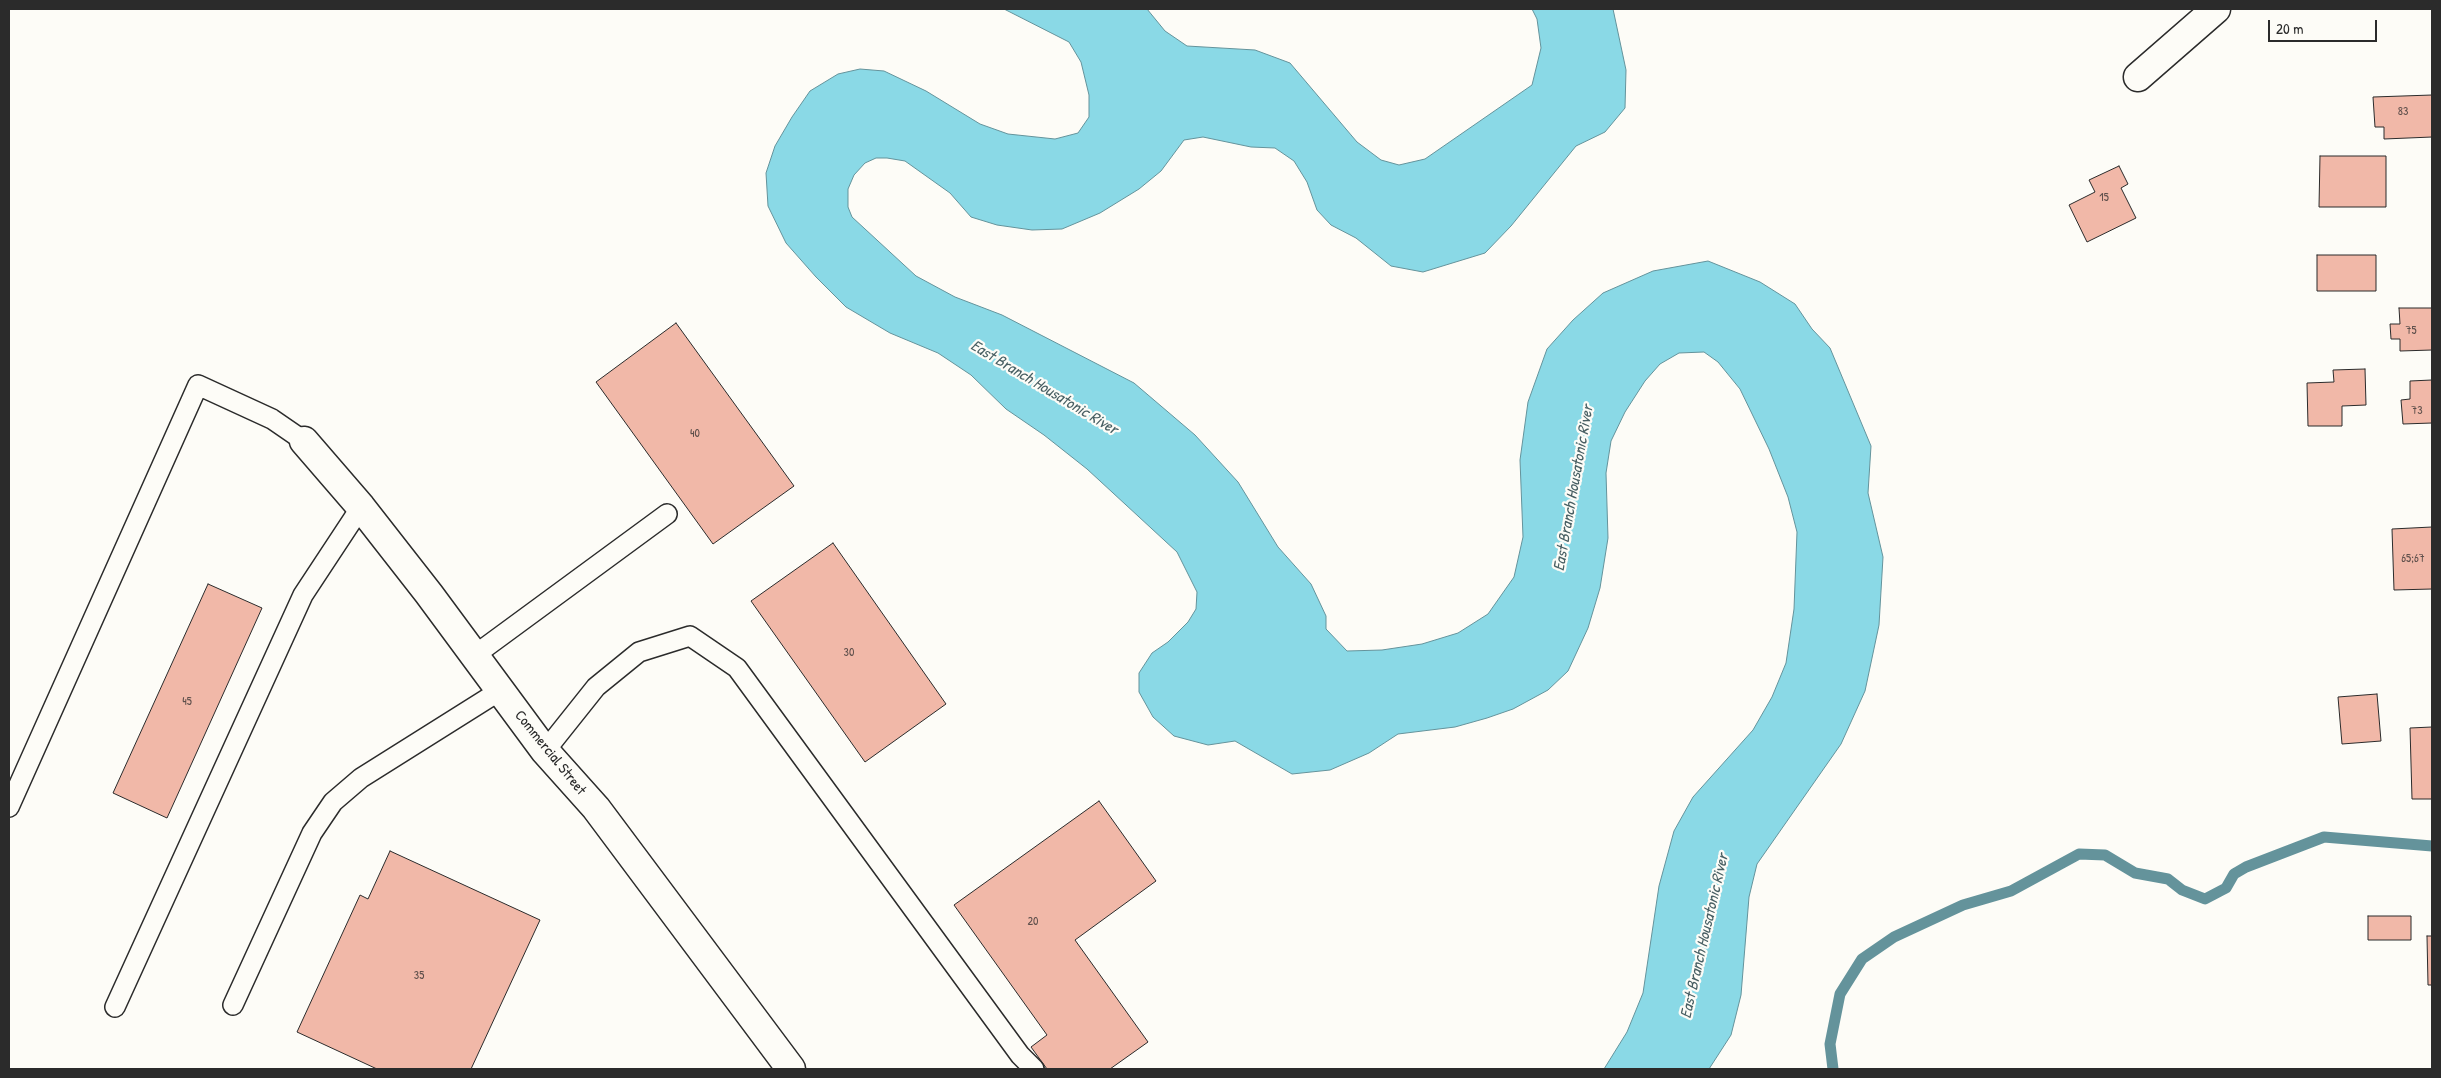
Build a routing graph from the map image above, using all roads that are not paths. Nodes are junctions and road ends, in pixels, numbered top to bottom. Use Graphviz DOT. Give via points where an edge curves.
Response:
graph roads {
  1 [pos="2216,9"];
  2 [pos="2138,76"];
  3 [pos="304,441"];
  4 [pos="361,507"];
  5 [pos="667,514"];
  6 [pos="475,655"];
  7 [pos="501,690"];
  8 [pos="545,751"];
  9 [pos="9,806"];
  10 [pos="233,1005"];
  11 [pos="115,1007"];
  12 [pos="791,1069"];
  13 [pos="1034,1069"];
  1 -- 2 [label="street"];
  3 -- 4 [label="street, Commercial Street"];
  3 -- 9 [label="lane" via="272,419 198,385"];
  4 -- 6 [label="street, Commercial Street"];
  4 -- 11 [label="lane" via="303,595"];
  5 -- 6 [label="lane"];
  6 -- 7 [label="street, Commercial Street"];
  7 -- 8 [label="street, Commercial Street"];
  7 -- 10 [label="lane" via="361,778 333,802 312,833"];
  8 -- 12 [label="street, Commercial Street" via="596,808"];
  8 -- 13 [label="lane" via="596,687 639,652 690,636 738,668 1020,1055"];
}
